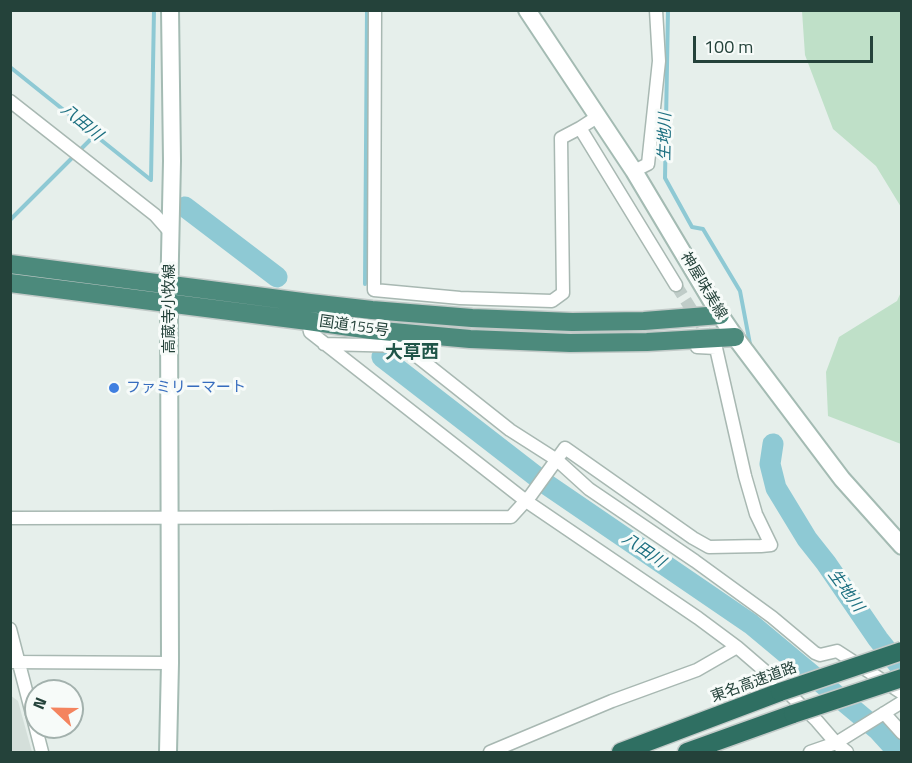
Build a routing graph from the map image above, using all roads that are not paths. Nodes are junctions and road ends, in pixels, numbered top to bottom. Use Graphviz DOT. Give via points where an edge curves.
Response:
graph roads {
  1 [pos="170,10"];
  2 [pos="375,10"];
  3 [pos="527,10"];
  4 [pos="657,10"];
  5 [pos="10,101"];
  6 [pos="597,117"];
  7 [pos="580,128"];
  8 [pos="634,171"];
  9 [pos="170,232"];
  10 [pos="10,264"];
  11 [pos="10,283"];
  12 [pos="676,285"];
  13 [pos="169,294"];
  14 [pos="720,315"];
  15 [pos="309,321"];
  16 [pos="735,337"];
  17 [pos="398,339"];
  18 [pos="324,344"];
  19 [pos="555,462"];
  20 [pos="528,498"];
  21 [pos="10,518"];
  22 [pos="170,518"];
  23 [pos="902,546"];
  24 [pos="10,629"];
  25 [pos="737,648"];
  26 [pos="902,651"];
  27 [pos="14,662"];
  28 [pos="170,663"];
  29 [pos="902,678"];
  30 [pos="902,693"];
  31 [pos="902,702"];
  32 [pos="884,713"];
  33 [pos="902,733"];
  34 [pos="836,743"];
  35 [pos="42,753"];
  36 [pos="168,753"];
  37 [pos="490,753"];
  38 [pos="621,753"];
  39 [pos="687,753"];
  40 [pos="810,753"];
  41 [pos="847,753"];
  1 -- 9 [label="main road, 高蔵寺小牧線"];
  2 -- 7 [label="street" via="374,290 552,301 562,293 561,138"];
  3 -- 6 [label="main road, 神屋味美線"];
  4 -- 8 [label="street" via="659,61 648,164"];
  5 -- 9 [label="street" via="155,214"];
  6 -- 7 [label="street"];
  6 -- 8 [label="main road, 神屋味美線"];
  7 -- 12 [label="street"];
  8 -- 14 [label="main road, 神屋味美線"];
  9 -- 13 [label="main road, 高蔵寺小牧線"];
  10 -- 13 [label="highway, 国道155号"];
  11 -- 13 [label="highway, 国道155号"];
  13 -- 14 [label="highway, 国道155号" via="572,322"];
  13 -- 15 [label="highway, 国道155号"];
  13 -- 22 [label="main road, 高蔵寺小牧線"];
  14 -- 16 [label="main road, 神屋味美線"];
  15 -- 17 [label="highway, 国道155号" via="370,330"];
  15 -- 18 [label="street" via="310,332"];
  16 -- 17 [label="highway, 国道155号" via="570,343"];
  16 -- 23 [label="main road, 神屋味美線" via="842,479"];
  17 -- 18 [label="street"];
  17 -- 19 [label="street"];
  17 -- 19 [label="street" via="478,348 716,348 756,514 771,544 709,547 565,448"];
  18 -- 20 [label="street"];
  19 -- 20 [label="street"];
  19 -- 30 [label="street" via="753,603 815,653 837,651"];
  20 -- 22 [label="street" via="512,517"];
  20 -- 25 [label="street"];
  21 -- 22 [label="street"];
  22 -- 28 [label="main road, 高蔵寺小牧線"];
  24 -- 27 [label="street"];
  25 -- 34 [label="street" via="773,678"];
  25 -- 37 [label="street" via="697,670"];
  26 -- 38 [label="highway, 東名高速道路, bridge" via="780,692"];
  27 -- 28 [label="street"];
  27 -- 35 [label="street"];
  28 -- 36 [label="main road, 高蔵寺小牧線"];
  29 -- 39 [label="highway, bridge"];
  31 -- 32 [label="street"];
  32 -- 33 [label="street"];
  32 -- 34 [label="street"];
  34 -- 40 [label="street"];
  34 -- 41 [label="street"];
}
